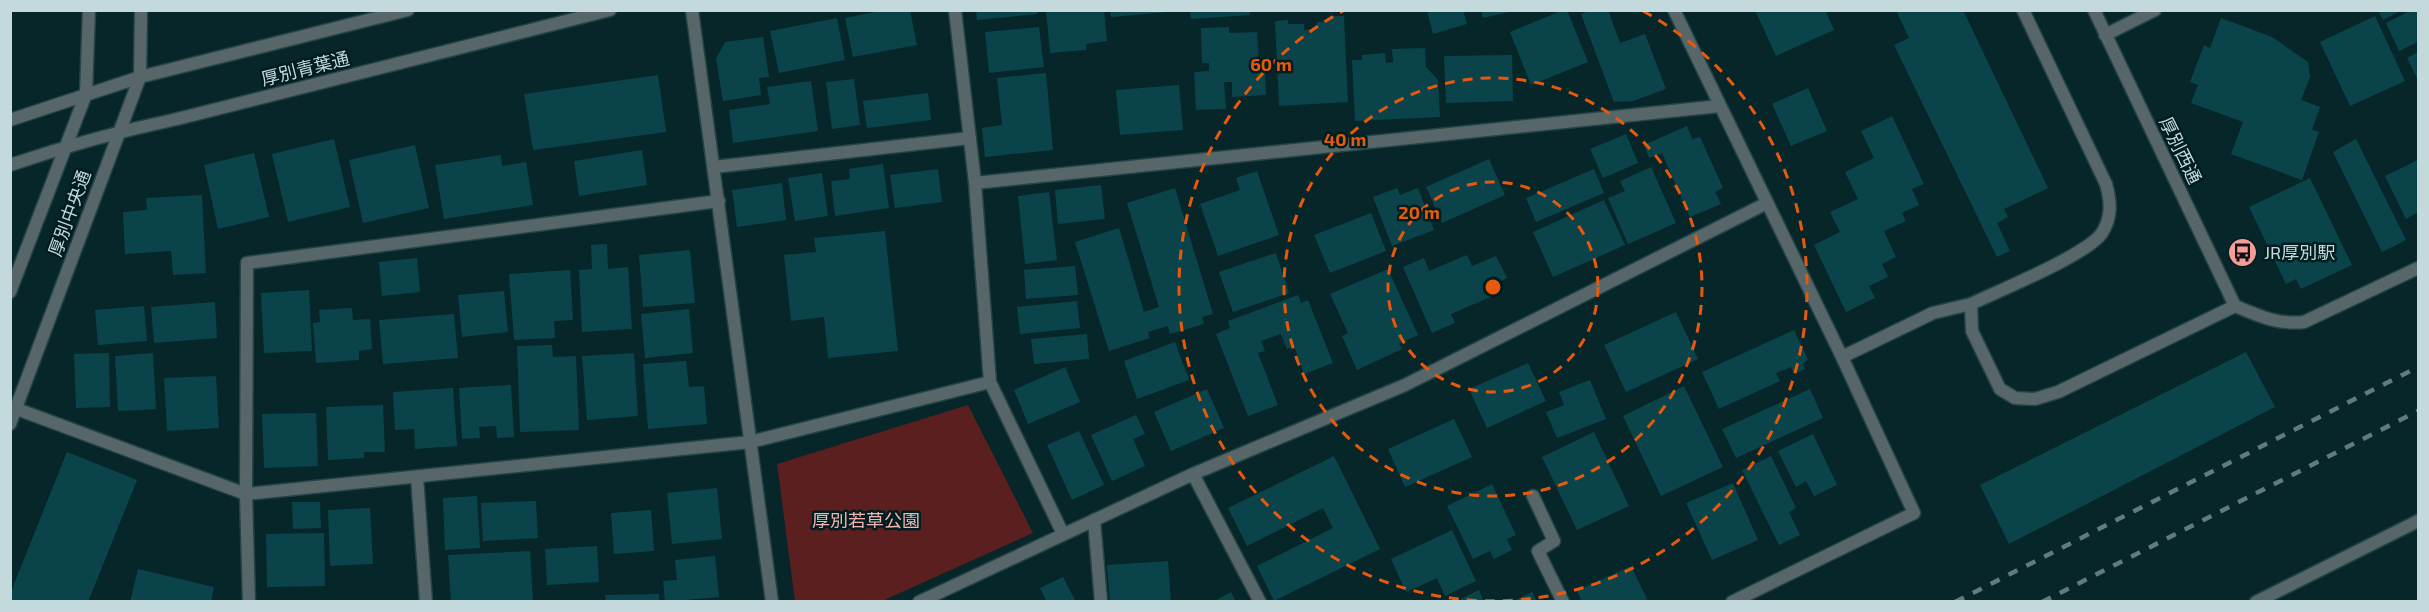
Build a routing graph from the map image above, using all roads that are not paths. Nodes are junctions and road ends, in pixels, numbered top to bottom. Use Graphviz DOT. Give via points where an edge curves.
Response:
graph roads {
  1 [pos="89,10"];
  2 [pos="141,10"];
  3 [pos="408,10"];
  4 [pos="610,10"];
  5 [pos="692,10"];
  6 [pos="955,10"];
  7 [pos="1674,10"];
  8 [pos="2023,10"];
  9 [pos="2094,10"];
  10 [pos="2155,10"];
  11 [pos="2105,35"];
  12 [pos="140,77"];
  13 [pos="86,94"];
  14 [pos="1720,106"];
  15 [pos="10,120"];
  16 [pos="119,131"];
  17 [pos="970,138"];
  18 [pos="68,145"];
  19 [pos="10,165"];
  20 [pos="714,167"];
  21 [pos="975,183"];
  22 [pos="719,201"];
  23 [pos="1767,203"];
  24 [pos="2418,268"];
  25 [pos="10,292"];
  26 [pos="1971,304"];
  27 [pos="2235,306"];
  28 [pos="1842,357"];
  29 [pos="990,382"];
  30 [pos="17,409"];
  31 [pos="10,424"];
  32 [pos="750,442"];
  33 [pos="1193,474"];
  34 [pos="417,477"];
  35 [pos="246,494"];
  36 [pos="1533,496"];
  37 [pos="1094,520"];
  38 [pos="2418,521"];
  39 [pos="1063,534"];
  40 [pos="249,602"];
  41 [pos="426,602"];
  42 [pos="772,602"];
  43 [pos="919,602"];
  44 [pos="1101,602"];
  45 [pos="1260,602"];
  46 [pos="1563,602"];
  47 [pos="1732,602"];
  48 [pos="2256,602"];
  1 -- 13 [label="street, 厚別中央通"];
  2 -- 12 [label="street, 厚別中央通"];
  3 -- 12 [label="street, 厚別青葉通"];
  4 -- 16 [label="street, 厚別青葉通"];
  5 -- 20 [label="street"];
  6 -- 17 [label="street"];
  7 -- 14 [label="street"];
  8 -- 26 [label="street" via="2106,184 2111,201 2109,219 2101,235 2076,254"];
  9 -- 11 [label="street, 厚別西通"];
  10 -- 11 [label="street"];
  11 -- 27 [label="street, 厚別西通"];
  12 -- 13 [label="street, 厚別青葉通"];
  12 -- 16 [label="street, 厚別中央通"];
  13 -- 15 [label="street, 厚別青葉通"];
  13 -- 18 [label="street, 厚別中央通"];
  14 -- 21 [label="street"];
  14 -- 23 [label="street"];
  16 -- 18 [label="street, 厚別青葉通"];
  16 -- 30 [label="street, 厚別中央通"];
  17 -- 20 [label="street"];
  17 -- 21 [label="street"];
  18 -- 19 [label="street, 厚別青葉通"];
  18 -- 25 [label="street, 厚別中央通"];
  20 -- 22 [label="street"];
  21 -- 29 [label="street"];
  22 -- 32 [label="street"];
  22 -- 35 [label="street" via="247,263"];
  23 -- 28 [label="street"];
  23 -- 33 [label="street" via="1405,385"];
  24 -- 27 [label="street" via="2304,322 2272,321"];
  26 -- 27 [label="street" via="1972,331 2000,389 2015,398 2034,399 2058,392"];
  26 -- 28 [label="street" via="1934,313"];
  28 -- 47 [label="street" via="1914,513"];
  29 -- 32 [label="street"];
  29 -- 39 [label="street"];
  30 -- 31 [label="street, 厚別中央通"];
  30 -- 35 [label="street"];
  32 -- 34 [label="street"];
  32 -- 42 [label="street"];
  33 -- 37 [label="street"];
  33 -- 45 [label="street"];
  34 -- 35 [label="street"];
  34 -- 41 [label="street"];
  35 -- 40 [label="street"];
  36 -- 46 [label="street" via="1554,541 1538,551"];
  37 -- 39 [label="street"];
  37 -- 44 [label="street"];
  38 -- 48 [label="street"];
  39 -- 43 [label="street"];
}
